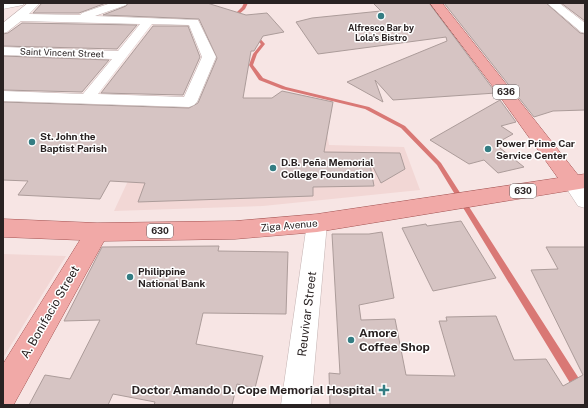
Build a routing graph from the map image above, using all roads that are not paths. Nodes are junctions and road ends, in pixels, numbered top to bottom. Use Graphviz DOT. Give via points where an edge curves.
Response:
graph roads {
  1 [pos="19,3"];
  2 [pos="35,3"];
  3 [pos="122,3"];
  4 [pos="436,3"];
  5 [pos="552,3"];
  6 [pos="3,6"];
  7 [pos="17,17"];
  8 [pos="77,19"];
  9 [pos="149,21"];
  10 [pos="3,28"];
  11 [pos="585,29"];
  12 [pos="3,51"];
  13 [pos="121,55"];
  14 [pos="3,96"];
  15 [pos="87,99"];
  16 [pos="579,182"];
  17 [pos="585,201"];
  18 [pos="317,223"];
  19 [pos="3,228"];
  20 [pos="97,232"];
  21 [pos="3,392"];
  22 [pos="296,405"];
  1 -- 6 [label="street"];
  2 -- 7 [label="street"];
  3 -- 8 [label="street"];
  4 -- 16 [label="main road, 636"];
  5 -- 11 [label="street"];
  7 -- 8 [label="street"];
  7 -- 10 [label="street"];
  8 -- 9 [label="street"];
  9 -- 13 [label="street"];
  9 -- 15 [label="street" via="194,22 210,57 189,102"];
  12 -- 13 [label="street, Saint Vincent Street"];
  13 -- 15 [label="street"];
  14 -- 15 [label="street"];
  16 -- 17 [label="street"];
  16 -- 18 [label="main road, Ziga Avenue / 630"];
  18 -- 20 [label="main road, Ziga Avenue / 630" via="235,230"];
  18 -- 22 [label="street, Reuvivar Street"];
  19 -- 20 [label="main road, Ziga Avenue / 630"];
  20 -- 21 [label="main road, A. Bonifacio Street"];
}
